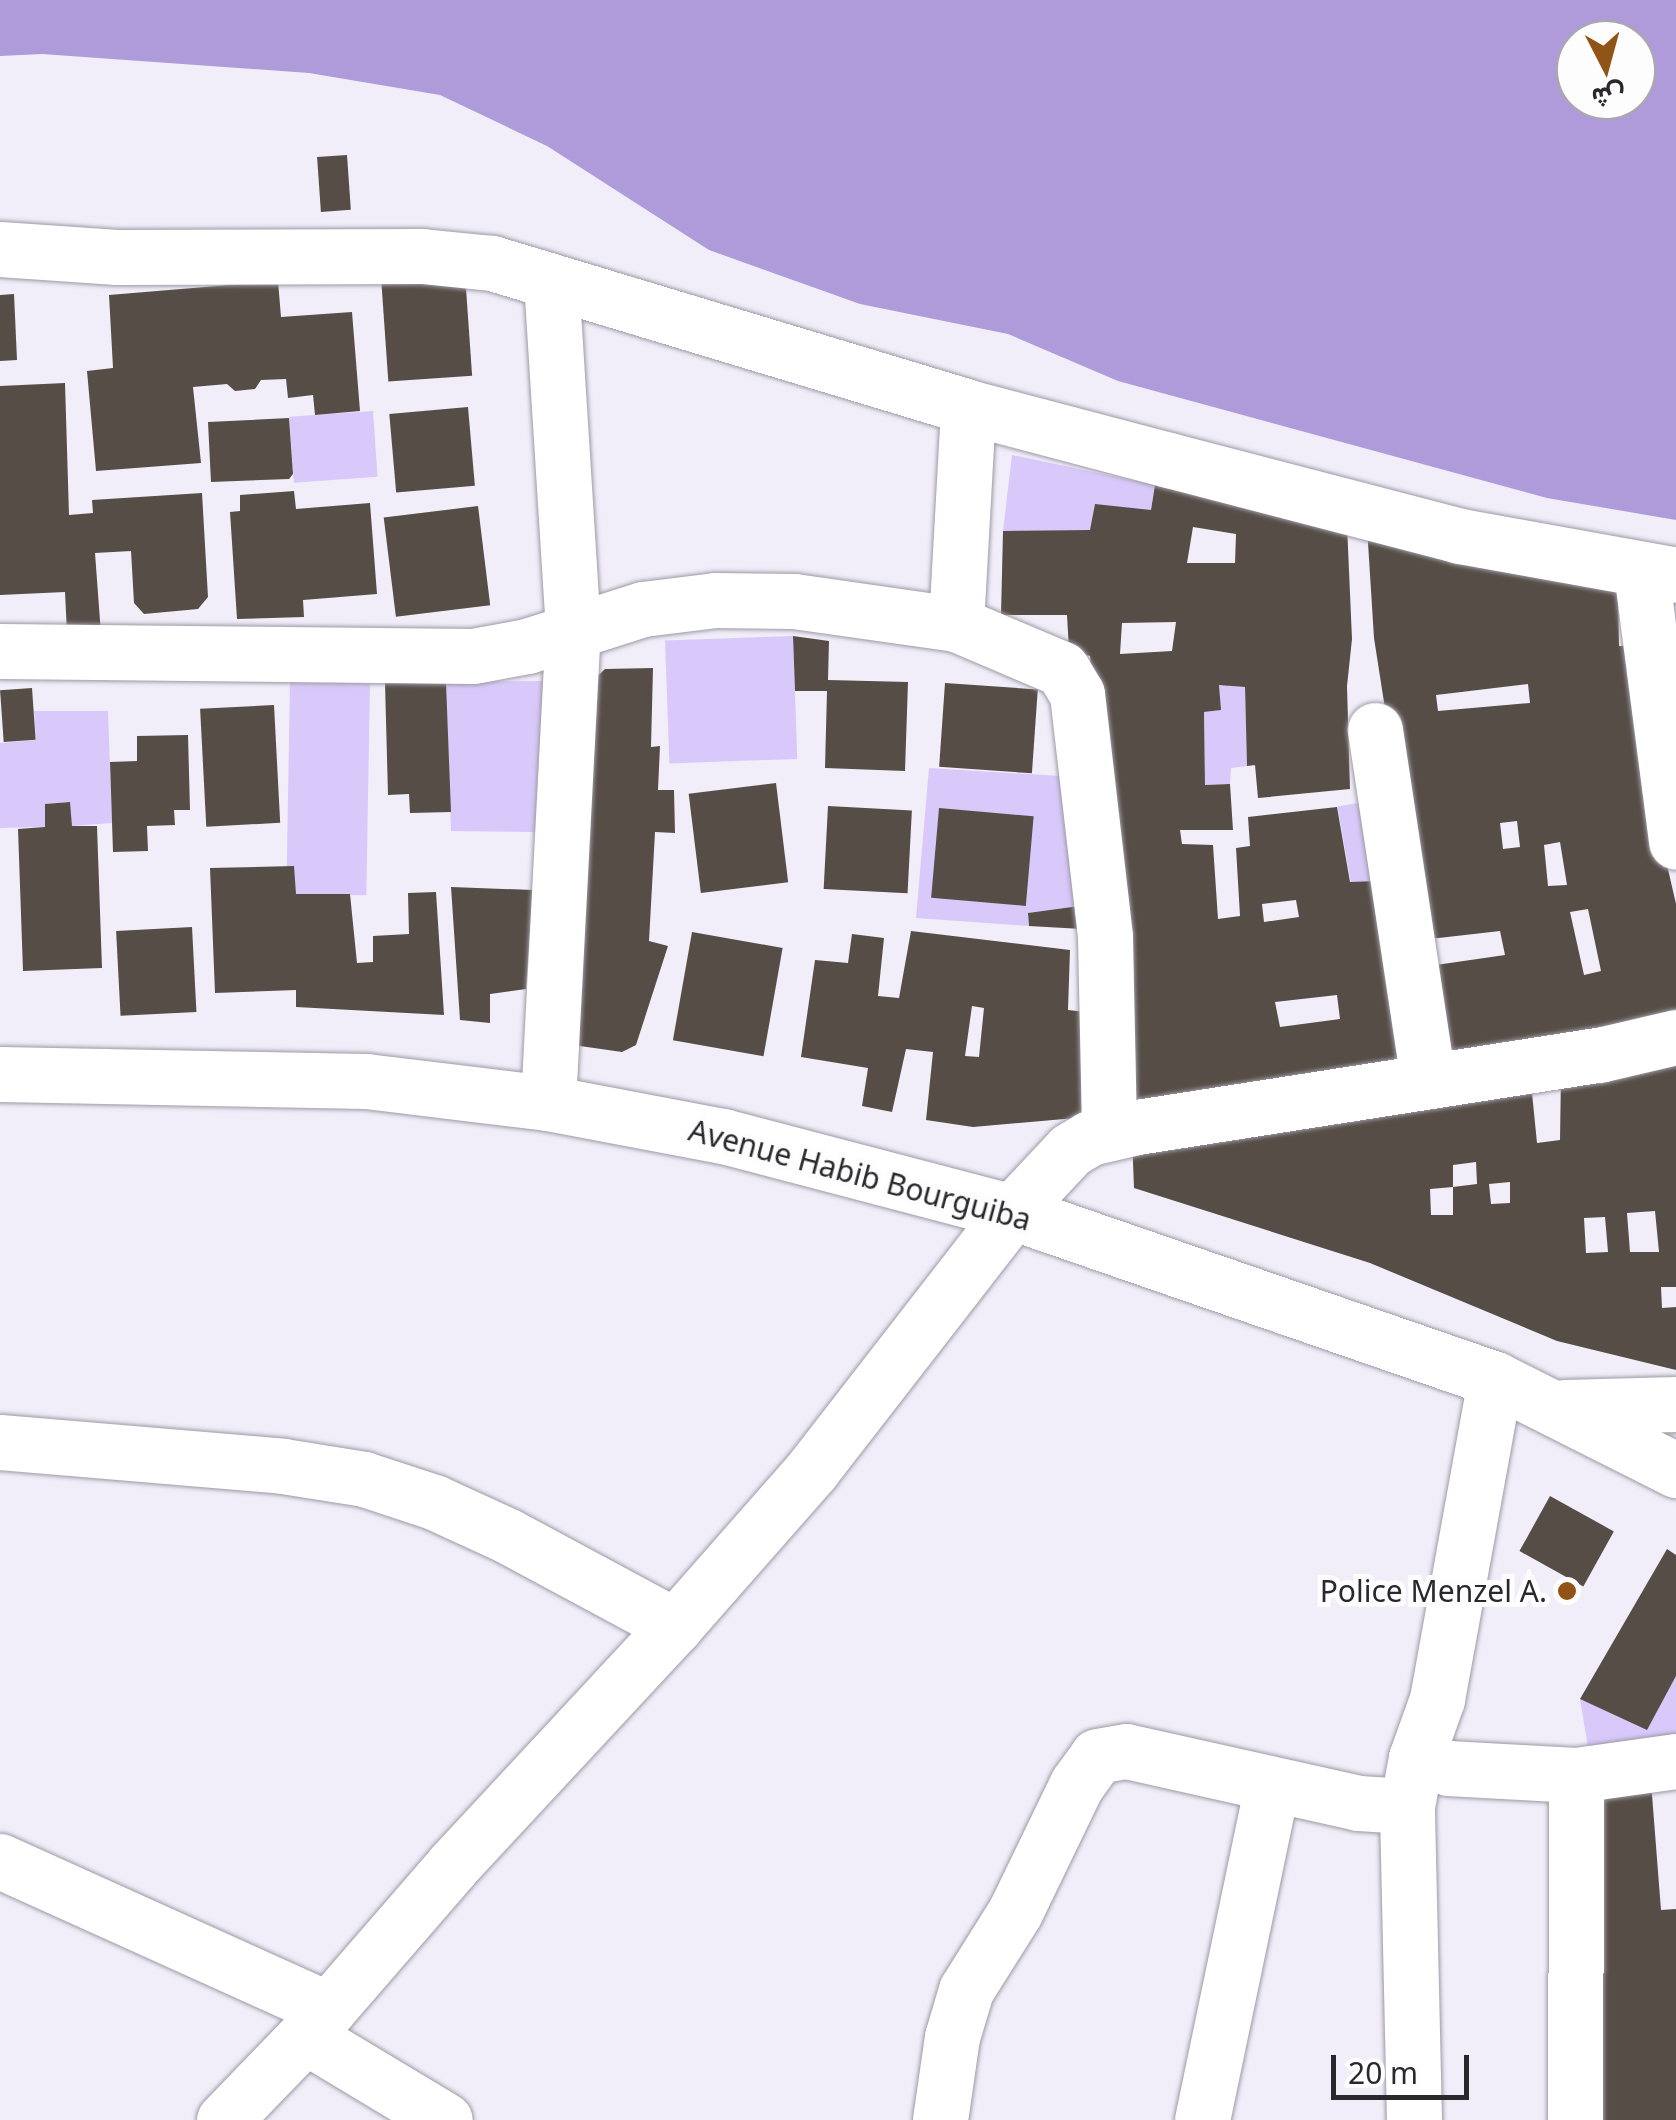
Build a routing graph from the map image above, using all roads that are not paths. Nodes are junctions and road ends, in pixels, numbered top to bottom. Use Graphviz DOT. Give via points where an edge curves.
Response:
graph roads {
  1 [pos="0,249"];
  2 [pos="550,281"];
  3 [pos="968,406"];
  4 [pos="1658,573"];
  5 [pos="956,624"];
  6 [pos="573,630"];
  7 [pos="0,651"];
  8 [pos="1376,730"];
  9 [pos="1676,842"];
  10 [pos="1676,1037"];
  11 [pos="0,1074"];
  12 [pos="1428,1082"];
  13 [pos="548,1104"];
  14 [pos="1109,1133"];
  15 [pos="1012,1212"];
  16 [pos="1495,1379"];
  17 [pos="1676,1404"];
  18 [pos="1557,1407"];
  19 [pos="0,1442"];
  20 [pos="1676,1470"];
  21 [pos="676,1626"];
  22 [pos="1676,1761"];
  23 [pos="1576,1774"];
  24 [pos="1411,1782"];
  25 [pos="1272,1786"];
  26 [pos="0,1861"];
  27 [pos="317,2023"];
  28 [pos="224,2120"];
  29 [pos="445,2120"];
  30 [pos="940,2120"];
  31 [pos="1202,2120"];
  32 [pos="1414,2120"];
  33 [pos="1575,2120"];
  1 -- 2 [label="street" via="117,258 422,256 492,263"];
  2 -- 3 [label="street"];
  2 -- 6 [label="street"];
  3 -- 4 [label="street" via="1460,536"];
  3 -- 5 [label="street"];
  4 -- 9 [label="street"];
  5 -- 6 [label="street" via="794,600 716,600 643,610"];
  5 -- 14 [label="street" via="1062,669 1076,694 1105,937"];
  6 -- 7 [label="street" via="473,656"];
  6 -- 13 [label="street"];
  8 -- 12 [label="street"];
  10 -- 12 [label="street"];
  11 -- 13 [label="street, Avenue Habib Bourguiba" via="366,1081"];
  12 -- 14 [label="street"];
  13 -- 15 [label="street, Avenue Habib Bourguiba" via="723,1136"];
  14 -- 15 [label="street" via="1070,1150"];
  15 -- 16 [label="street, Avenue Habib Bourguiba"];
  15 -- 21 [label="street" via="812,1470"];
  16 -- 18 [label="street, Avenue Habib Bourguiba"];
  16 -- 24 [label="street" via="1437,1699"];
  17 -- 18 [label="street"];
  18 -- 20 [label="street, Avenue Habib Bourguiba"];
  19 -- 21 [label="street" via="283,1466 364,1480 508,1536"];
  21 -- 27 [label="street" via="453,1865"];
  22 -- 23 [label="street"];
  23 -- 24 [label="street" via="1448,1768"];
  23 -- 33 [label="street"];
  24 -- 25 [label="street" via="1358,1803"];
  24 -- 32 [label="street"];
  25 -- 30 [label="street" via="1126,1751 1097,1756 966,1990"];
  25 -- 31 [label="street"];
  26 -- 27 [label="street"];
  27 -- 28 [label="street"];
  27 -- 29 [label="street"];
}
